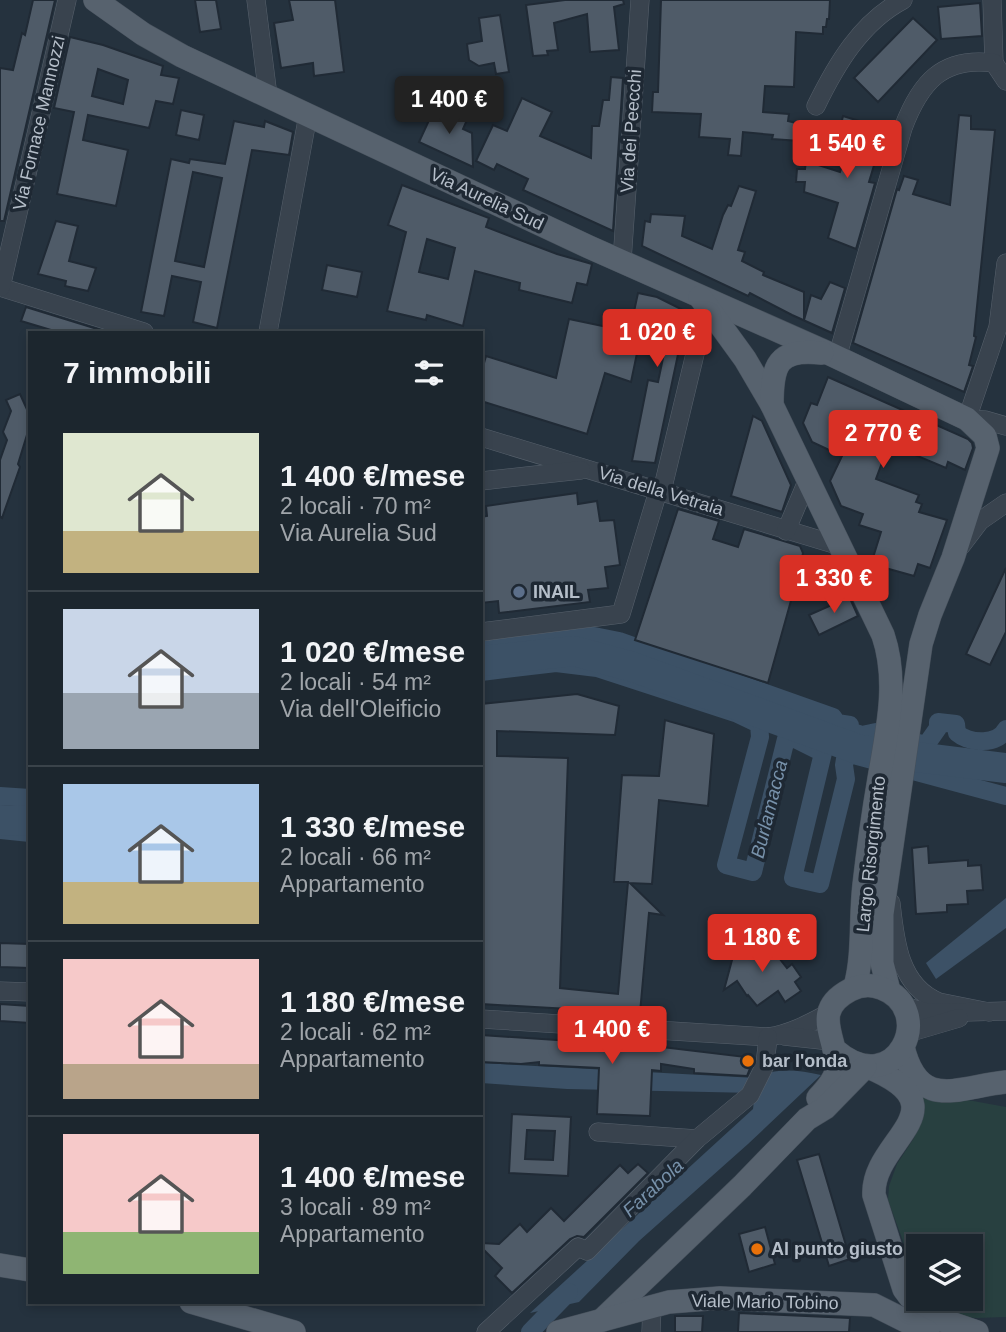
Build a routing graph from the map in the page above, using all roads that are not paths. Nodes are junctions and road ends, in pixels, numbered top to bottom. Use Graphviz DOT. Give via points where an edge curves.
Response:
graph roads {
  1 [pos="67,0"];
  2 [pos="94,0"];
  3 [pos="256,0"];
  4 [pos="640,0"];
  5 [pos="903,0"];
  6 [pos="992,0"];
  7 [pos="994,63"];
  8 [pos="1006,82"];
  9 [pos="268,96"];
  10 [pos="816,106"];
  11 [pos="308,115"];
  12 [pos="622,261"];
  13 [pos="1006,263"];
  14 [pos="0,287"];
  15 [pos="702,299"];
  16 [pos="1002,328"];
  17 [pos="141,331"];
  18 [pos="268,331"];
  19 [pos="833,356"];
  20 [pos="772,405"];
  21 [pos="967,419"];
  22 [pos="1006,426"];
  23 [pos="483,438"];
  24 [pos="588,469"];
  25 [pos="808,479"];
  26 [pos="483,481"];
  27 [pos="662,491"];
  28 [pos="1006,503"];
  29 [pos="786,531"];
  30 [pos="840,547"];
  31 [pos="953,558"];
  32 [pos="483,632"];
  33 [pos="899,722"];
  34 [pos="889,782"];
  35 [pos="888,880"];
  36 [pos="855,987"];
  37 [pos="0,991"];
  38 [pos="28,992"];
  39 [pos="896,999"];
  40 [pos="998,1011"];
  41 [pos="829,1013"];
  42 [pos="483,1019"];
  43 [pos="774,1036"];
  44 [pos="906,1040"];
  45 [pos="833,1046"];
  46 [pos="867,1067"];
  47 [pos="1006,1082"];
  48 [pos="807,1119"];
  49 [pos="598,1132"];
  50 [pos="697,1139"];
  51 [pos="0,1265"];
  52 [pos="28,1270"];
  53 [pos="904,1289"];
  54 [pos="198,1304"];
  55 [pos="652,1307"];
  56 [pos="600,1322"];
  57 [pos="896,1323"];
  58 [pos="294,1332"];
  59 [pos="486,1332"];
  60 [pos="558,1332"];
  61 [pos="651,1332"];
  62 [pos="928,1332"];
  63 [pos="976,1332"];
  1 -- 14 [label="street, Via Fornace Mannozzi"];
  2 -- 9 [label="main road, Via Aurelia Sud" via="162,45"];
  3 -- 9 [label="street"];
  4 -- 12 [label="street, Via dei Peecchi"];
  5 -- 10 [label="street" via="851,45"];
  6 -- 7 [label="street"];
  7 -- 8 [label="street"];
  7 -- 19 [label="street" via="965,62 941,71 914,101"];
  9 -- 11 [label="main road, Via Aurelia Sud"];
  11 -- 12 [label="main road, Via Aurelia Sud"];
  11 -- 18 [label="street"];
  12 -- 15 [label="main road, Via Aurelia Sud"];
  13 -- 16 [label="street"];
  14 -- 17 [label="street"];
  15 -- 19 [label="main road, Via Aurelia Sud"];
  15 -- 20 [label="main road"];
  15 -- 27 [label="street"];
  16 -- 21 [label="street"];
  19 -- 20 [label="main road" via="809,351 780,360 773,376"];
  19 -- 21 [label="main road, Via Aurelia Sud"];
  20 -- 25 [label="main road"];
  21 -- 22 [label="street, Via Aurelia Sud"];
  21 -- 31 [label="main road" via="989,445"];
  23 -- 24 [label="street, Via della Vetraia"];
  24 -- 26 [label="street"];
  24 -- 27 [label="street, Via della Vetraia"];
  25 -- 29 [label="street"];
  25 -- 30 [label="main road"];
  27 -- 29 [label="street, Via della Vetraia"];
  27 -- 32 [label="street" via="621,614"];
  28 -- 31 [label="street" via="980,521"];
  29 -- 30 [label="street, Via della Vetraia"];
  30 -- 33 [label="main road" via="887,646"];
  31 -- 33 [label="main road" via="925,630"];
  33 -- 34 [label="main road, Largo Risorgimento"];
  34 -- 35 [label="main road, Largo Risorgimento"];
  34 -- 36 [label="main road, Largo Risorgimento" via="864,885"];
  35 -- 39 [label="main road, Largo Risorgimento" via="882,962"];
  35 -- 40 [label="street, Largo Risorgimento" via="898,950 910,978 932,999"];
  36 -- 39 [label="main road" via="878,987"];
  36 -- 41 [label="main road" via="844,993"];
  37 -- 38 [label="street"];
  39 -- 40 [label="street" via="929,1013"];
  39 -- 44 [label="main road" via="909,1025"];
  40 -- 44 [label="street"];
  41 -- 43 [label="street"];
  41 -- 45 [label="main road"];
  42 -- 43 [label="street"];
  43 -- 45 [label="street"];
  43 -- 50 [label="street" via="750,1095"];
  44 -- 46 [label="main road" via="888,1062"];
  44 -- 47 [label="main road" via="911,1071 932,1090"];
  45 -- 46 [label="main road" via="848,1061"];
  45 -- 48 [label="main road" via="836,1071"];
  46 -- 48 [label="main road"];
  46 -- 53 [label="main road" via="902,1085 912,1106 908,1128 879,1168 873,1188"];
  48 -- 56 [label="main road"];
  49 -- 50 [label="street"];
  50 -- 59 [label="street" via="587,1251 578,1247"];
  51 -- 52 [label="main road"];
  53 -- 57 [label="street"];
  53 -- 63 [label="main road" via="928,1313"];
  54 -- 58 [label="main road"];
  55 -- 56 [label="main road, Viale Mario Tobino"];
  55 -- 57 [label="main road, Viale Mario Tobino" via="688,1299 754,1298 874,1305"];
  55 -- 61 [label="street"];
  56 -- 60 [label="main road, Viale Mario Tobino"];
  57 -- 62 [label="main road, Viale Mario Tobino"];
}
